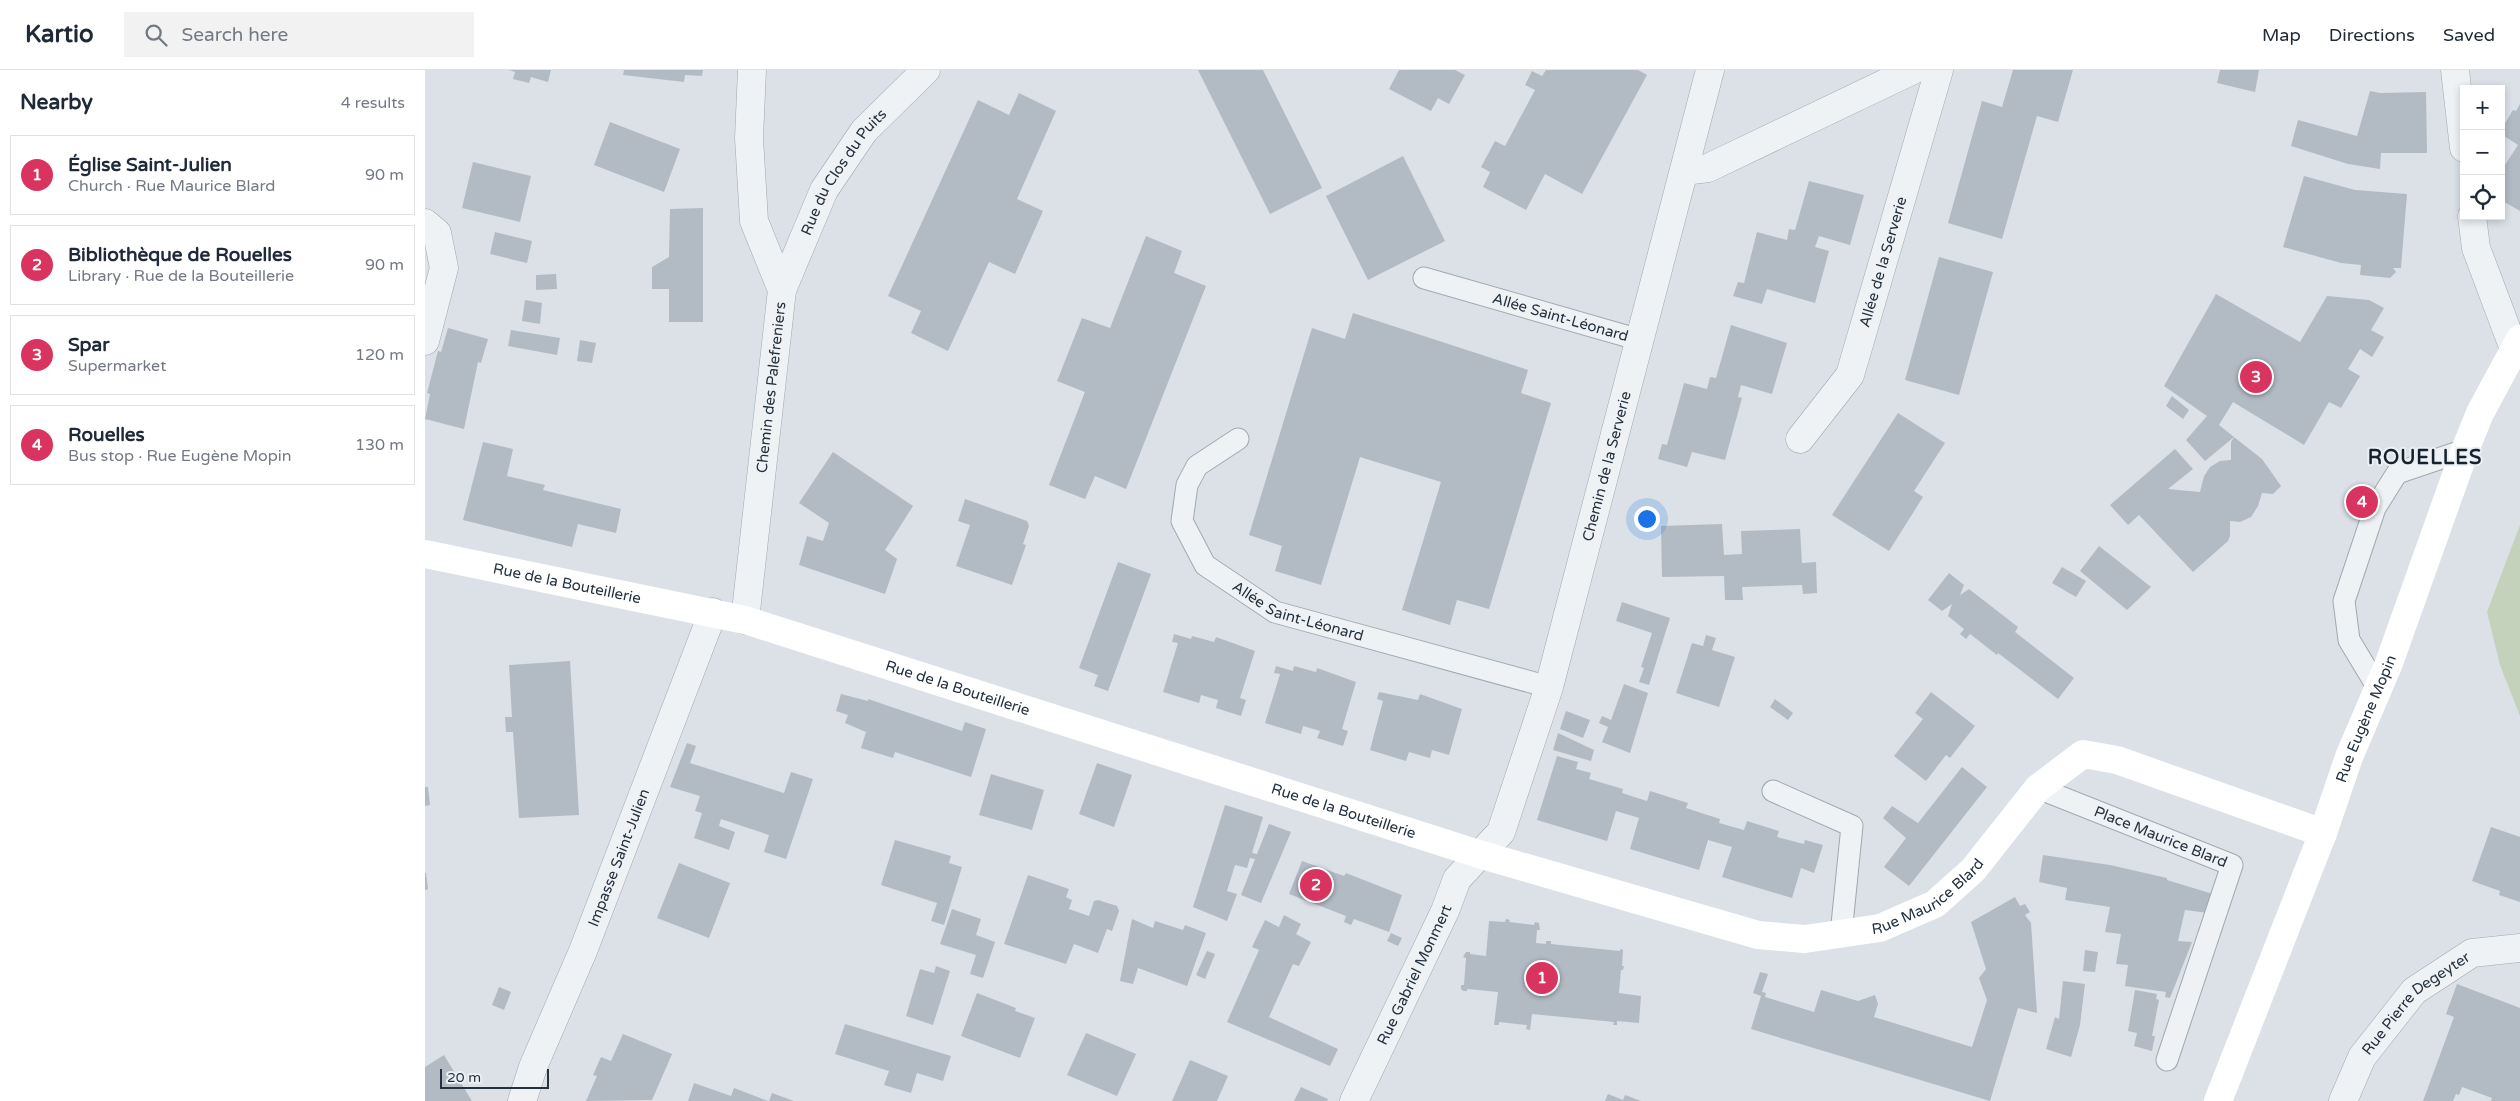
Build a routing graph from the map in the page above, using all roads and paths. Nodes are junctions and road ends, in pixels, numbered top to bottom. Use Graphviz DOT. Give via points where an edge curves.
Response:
graph roads {
  1 [pos="752,70"];
  2 [pos="925,70"];
  3 [pos="1710,70"];
  4 [pos="1913,70"];
  5 [pos="1939,70"];
  6 [pos="2455,70"];
  7 [pos="2462,130"];
  8 [pos="1684,172"];
  9 [pos="2472,220"];
  10 [pos="425,223"];
  11 [pos="1424,278"];
  12 [pos="782,290"];
  13 [pos="1640,340"];
  14 [pos="425,342"];
  15 [pos="2518,347"];
  16 [pos="1238,439"];
  17 [pos="1800,439"];
  18 [pos="2465,450"];
  19 [pos="425,554"];
  20 [pos="713,612"];
  21 [pos="745,620"];
  22 [pos="1549,687"];
  23 [pos="2378,688"];
  24 [pos="2038,788"];
  25 [pos="1773,791"];
  26 [pos="2323,833"];
  27 [pos="1482,855"];
  28 [pos="1841,934"];
  29 [pos="2520,948"];
  30 [pos="2167,1060"];
  31 [pos="522,1101"];
  32 [pos="1354,1101"];
  33 [pos="2218,1101"];
  34 [pos="2343,1101"];
  1 -- 12 [label="street, Chemin des Palefreniers" via="749,138 754,221"];
  2 -- 12 [label="street, Rue du Clos du Puits" via="864,131 824,190"];
  3 -- 8 [label="street, Chemin de la Serverie"];
  4 -- 8 [label="street" via="1708,168"];
  5 -- 17 [label="street, Allée de la Serverie" via="1851,375"];
  6 -- 7 [label="street"];
  8 -- 13 [label="street, Chemin de la Serverie"];
  9 -- 15 [label="street" via="2476,248"];
  10 -- 14 [label="street" via="437,233 445,268"];
  11 -- 13 [label="lane, Allée Saint-Léonard"];
  12 -- 21 [label="street, Chemin des Palefreniers"];
  13 -- 22 [label="street, Chemin de la Serverie"];
  15 -- 18 [label="street, Rue Eugène Mopin" via="2480,413"];
  16 -- 22 [label="lane, Allée Saint-Léonard" via="1197,466 1187,485 1181,521 1205,565 1275,612"];
  18 -- 23 [label="street, Rue Eugène Mopin"];
  18 -- 23 [label="lane" via="2397,473 2375,508 2344,601 2349,640"];
  19 -- 20 [label="street, Rue de la Bouteillerie"];
  20 -- 21 [label="street, Rue de la Bouteillerie"];
  20 -- 31 [label="street, Impasse Saint-Julien"];
  21 -- 27 [label="street, Rue de la Bouteillerie"];
  22 -- 27 [label="street, Chemin de la Serverie" via="1501,832"];
  23 -- 26 [label="street, Rue Eugène Mopin" via="2349,757"];
  24 -- 26 [label="street, Rue Maurice Blard" via="2083,754 2109,758"];
  24 -- 28 [label="street, Rue Maurice Blard" via="1973,870 1935,904 1880,928"];
  24 -- 30 [label="lane, Place Maurice Blard" via="2232,865"];
  25 -- 28 [label="lane" via="1853,826"];
  26 -- 33 [label="street, Rue Eugène Mopin"];
  27 -- 28 [label="street, Rue Maurice Blard" via="1758,934 1805,939"];
  27 -- 32 [label="street, Rue Gabriel Monmert" via="1457,879 1445,911"];
  29 -- 34 [label="street, Rue Pierre Degeyter" via="2472,953 2414,991 2362,1057"];
}
